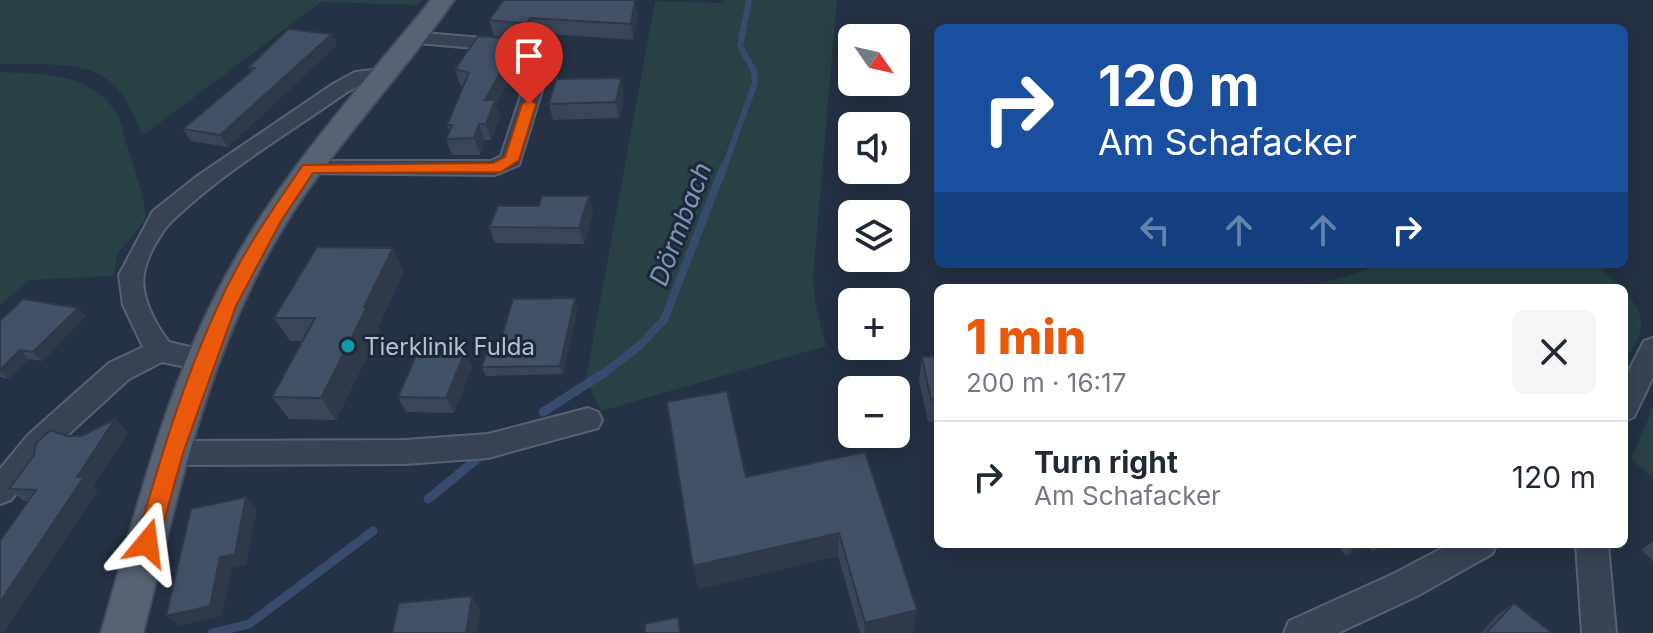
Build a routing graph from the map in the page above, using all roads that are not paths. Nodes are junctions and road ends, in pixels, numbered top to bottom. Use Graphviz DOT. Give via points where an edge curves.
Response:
graph roads {
  1 [pos="443,0"];
  2 [pos="412,38"];
  3 [pos="381,75"];
  4 [pos="308,168"];
  5 [pos="1653,348"];
  6 [pos="160,351"];
  7 [pos="205,360"];
  8 [pos="1628,401"];
  9 [pos="588,420"];
  10 [pos="173,453"];
  11 [pos="0,491"];
  12 [pos="1474,548"];
  13 [pos="1592,548"];
  14 [pos="122,633"];
  15 [pos="1301,633"];
  16 [pos="1599,633"];
  1 -- 2 [label="main road"];
  2 -- 3 [label="main road"];
  2 -- 4 [label="street" via="546,48 511,160 495,168"];
  3 -- 4 [label="main road"];
  3 -- 6 [label="street" via="362,76 340,88 161,217 131,275 136,305"];
  4 -- 7 [label="main road" via="249,261"];
  5 -- 8 [label="street"];
  6 -- 7 [label="street"];
  6 -- 11 [label="street" via="119,371 38,444"];
  7 -- 10 [label="main road"];
  9 -- 10 [label="street" via="488,446 405,452"];
  10 -- 14 [label="main road"];
  12 -- 15 [label="street"];
  13 -- 16 [label="street"];
}
